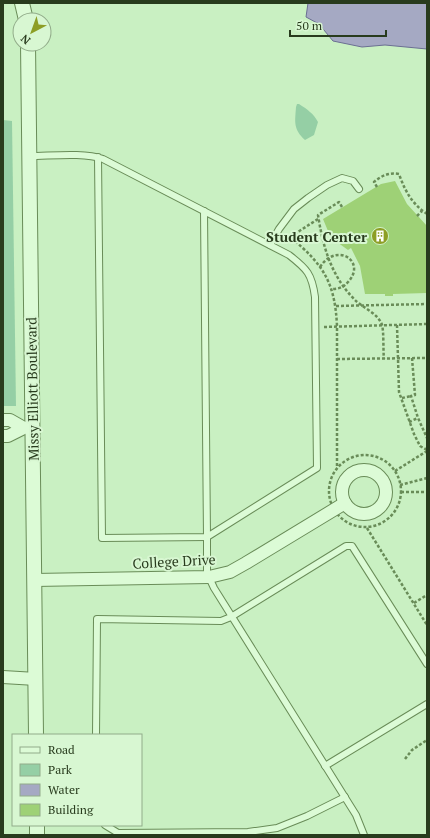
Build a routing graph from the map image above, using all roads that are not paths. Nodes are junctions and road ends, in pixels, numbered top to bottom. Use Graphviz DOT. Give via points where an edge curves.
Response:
graph roads {
  1 [pos="28,52"];
  2 [pos="29,156"];
  3 [pos="98,157"];
  4 [pos="359,189"];
  5 [pos="204,211"];
  6 [pos="270,245"];
  7 [pos="3,420"];
  8 [pos="28,428"];
  9 [pos="3,436"];
  10 [pos="345,503"];
  11 [pos="207,538"];
  12 [pos="209,577"];
  13 [pos="34,580"];
  14 [pos="231,616"];
  15 [pos="427,664"];
  16 [pos="3,677"];
  17 [pos="36,679"];
  18 [pos="427,704"];
  19 [pos="36,734"];
  20 [pos="96,734"];
  21 [pos="326,766"];
  22 [pos="345,797"];
  23 [pos="107,826"];
  24 [pos="364,835"];
  1 -- 2 [label="street, Missy Elliott Boulevard"];
  2 -- 3 [label="lane"];
  2 -- 8 [label="street, Missy Elliott Boulevard"];
  3 -- 5 [label="lane"];
  3 -- 11 [label="lane" via="102,538"];
  4 -- 6 [label="lane" via="353,181 342,178 327,185 294,209"];
  5 -- 6 [label="lane"];
  5 -- 11 [label="lane"];
  6 -- 11 [label="lane" via="300,262 313,284 316,326 317,468"];
  7 -- 8 [label="street" via="10,420"];
  8 -- 9 [label="street"];
  8 -- 13 [label="street, Missy Elliott Boulevard"];
  10 -- 12 [label="street, College Drive" via="230,572"];
  11 -- 12 [label="lane"];
  12 -- 13 [label="street, College Drive"];
  12 -- 14 [label="lane"];
  13 -- 17 [label="street, Missy Elliott Boulevard"];
  14 -- 15 [label="lane" via="346,546 352,546"];
  14 -- 20 [label="lane" via="221,621 97,619"];
  14 -- 21 [label="lane"];
  16 -- 17 [label="street"];
  17 -- 19 [label="street, Missy Elliott Boulevard"];
  18 -- 21 [label="lane"];
  21 -- 22 [label="lane"];
  22 -- 23 [label="lane" via="277,828 248,832 118,833"];
  22 -- 24 [label="lane"];
}
